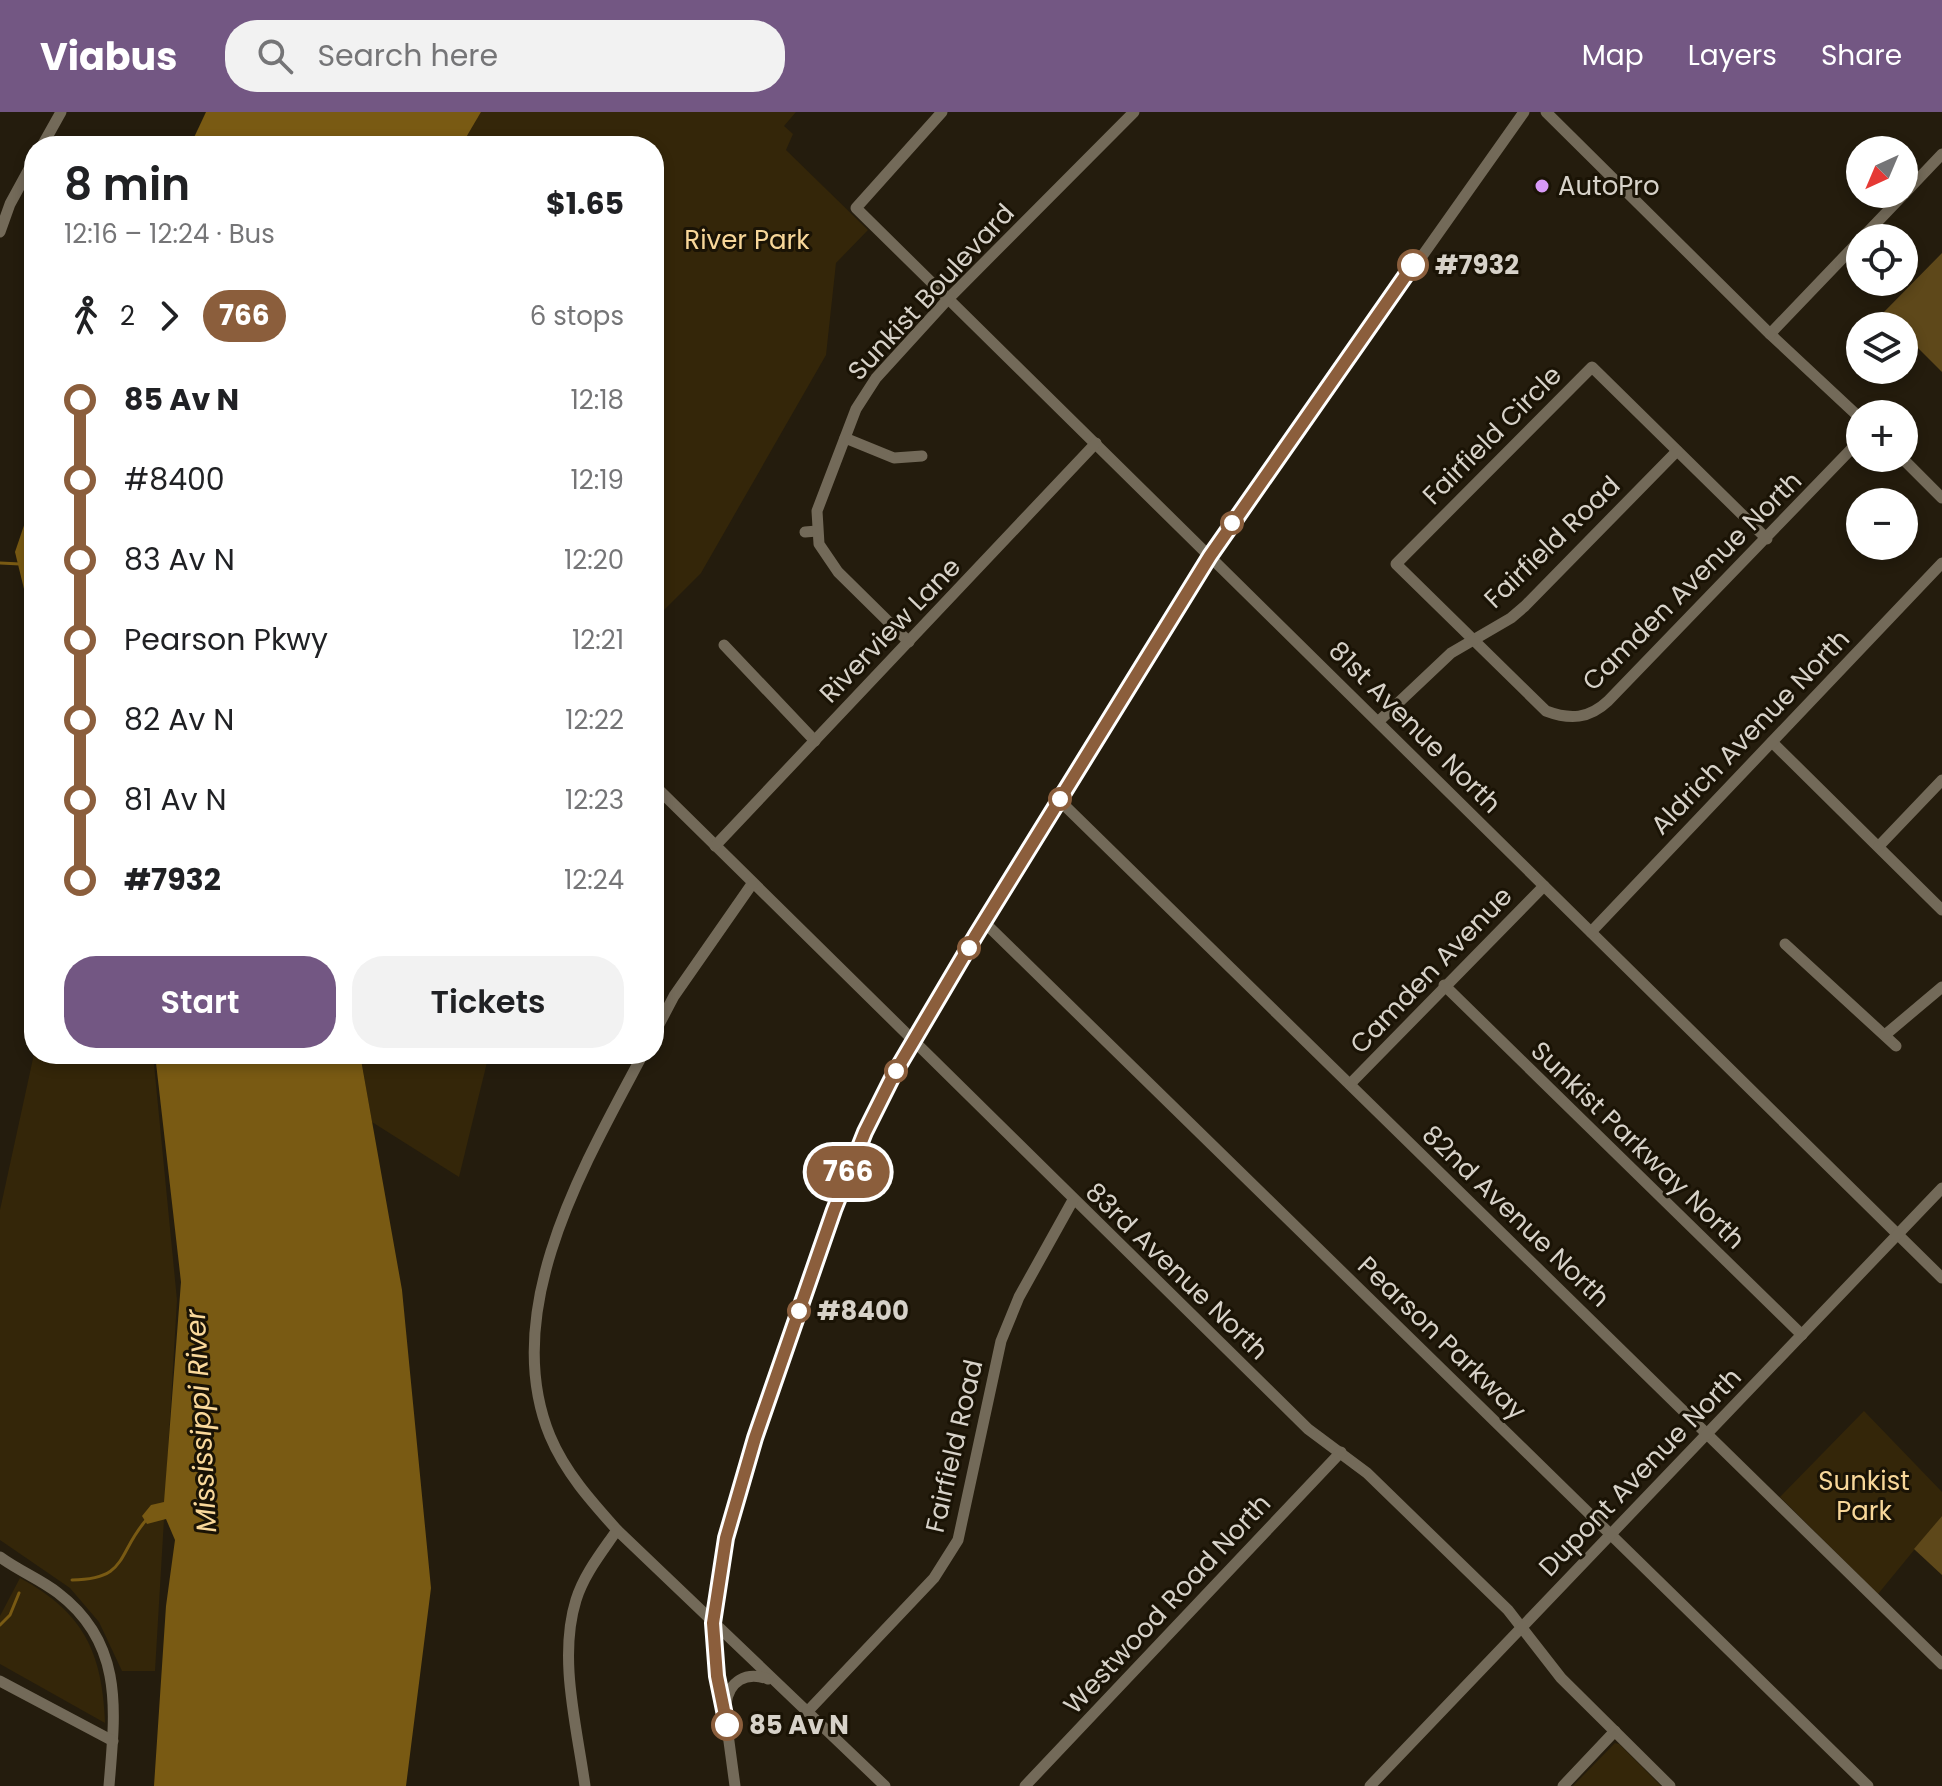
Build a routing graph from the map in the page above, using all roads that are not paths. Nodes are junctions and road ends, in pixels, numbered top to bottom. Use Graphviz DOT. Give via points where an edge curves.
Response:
graph roads {
  1 [pos="61,112"];
  2 [pos="942,112"];
  3 [pos="1134,112"];
  4 [pos="1524,112"];
  5 [pos="1546,112"];
  6 [pos="48,136"];
  7 [pos="1942,154"];
  8 [pos="24,174"];
  9 [pos="1918,179"];
  10 [pos="5,202"];
  11 [pos="1891,208"];
  12 [pos="1875,224"];
  13 [pos="0,232"];
  14 [pos="1846,255"];
  15 [pos="948,299"];
  16 [pos="1770,334"];
  17 [pos="1846,405"];
  18 [pos="845,438"];
  19 [pos="1096,443"];
  20 [pos="1677,451"];
  21 [pos="1846,455"];
  22 [pos="922,456"];
  23 [pos="1916,472"];
  24 [pos="1942,498"];
  25 [pos="1767,539"];
  26 [pos="1210,556"];
  27 [pos="1942,563"];
  28 [pos="1473,639"];
  29 [pos="909,642"];
  30 [pos="724,645"];
  31 [pos="1379,721"];
  32 [pos="815,741"];
  33 [pos="1772,742"];
  34 [pos="1942,780"];
  35 [pos="664,795"];
  36 [pos="1059,800"];
  37 [pos="715,846"];
  38 [pos="1879,846"];
  39 [pos="752,884"];
  40 [pos="1544,886"];
  41 [pos="1942,910"];
  42 [pos="984,922"];
  43 [pos="1591,932"];
  44 [pos="1785,944"];
  45 [pos="1444,985"];
  46 [pos="1942,987"];
  47 [pos="664,1015"];
  48 [pos="1885,1035"];
  49 [pos="913,1042"];
  50 [pos="1896,1046"];
  51 [pos="638,1064"];
  52 [pos="1350,1084"];
  53 [pos="1942,1188"];
  54 [pos="1073,1200"];
  55 [pos="1897,1235"];
  56 [pos="1942,1278"];
  57 [pos="1802,1335"];
  58 [pos="1708,1434"];
  59 [pos="1341,1452"];
  60 [pos="617,1530"];
  61 [pos="1612,1534"];
  62 [pos="0,1557"];
  63 [pos="713,1623"];
  64 [pos="1522,1627"];
  65 [pos="1942,1664"];
  66 [pos="0,1681"];
  67 [pos="775,1683"];
  68 [pos="724,1710"];
  69 [pos="808,1711"];
  70 [pos="1615,1731"];
  71 [pos="113,1741"];
  72 [pos="109,1786"];
  73 [pos="585,1786"];
  74 [pos="735,1786"];
  75 [pos="885,1786"];
  76 [pos="1025,1786"];
  77 [pos="1370,1786"];
  78 [pos="1563,1786"];
  79 [pos="1670,1786"];
  80 [pos="1868,1786"];
  1 -- 6 [label="street"];
  2 -- 15 [label="street, 81st Avenue North" via="856,208"];
  3 -- 15 [label="street, Sunkist Boulevard"];
  4 -- 26 [label="street"];
  5 -- 16 [label="street"];
  7 -- 9 [label="street"];
  8 -- 10 [label="street"];
  10 -- 13 [label="street"];
  11 -- 12 [label="street"];
  14 -- 16 [label="street"];
  15 -- 18 [label="street, Sunkist Boulevard" via="876,378"];
  15 -- 19 [label="street, 81st Avenue North"];
  16 -- 17 [label="street"];
  18 -- 22 [label="street" via="894,458"];
  18 -- 29 [label="street, Sunkist Boulevard" via="811,532 838,572"];
  19 -- 26 [label="street, 81st Avenue North"];
  19 -- 29 [label="street, Riverview Lane"];
  20 -- 25 [label="street, Fairfield Circle"];
  20 -- 28 [label="street, Fairfield Road" via="1525,606"];
  20 -- 28 [label="street, Fairfield Circle" via="1592,367 1576,380 1396,564"];
  21 -- 25 [label="street, Camden Avenue North"];
  23 -- 24 [label="street"];
  25 -- 28 [label="street, Camden Avenue North" via="1608,701 1586,716 1546,711"];
  26 -- 31 [label="street, 81st Avenue North"];
  26 -- 36 [label="street"];
  27 -- 33 [label="street, Aldrich Avenue North"];
  28 -- 31 [label="street, Fairfield Road" via="1444,658"];
  29 -- 32 [label="street, Riverview Lane"];
  30 -- 32 [label="street"];
  31 -- 40 [label="street, 81st Avenue North"];
  32 -- 37 [label="street, Riverview Lane"];
  33 -- 38 [label="street"];
  33 -- 43 [label="street, Aldrich Avenue North"];
  34 -- 38 [label="street"];
  35 -- 37 [label="street, 83rd Avenue North"];
  36 -- 42 [label="street"];
  36 -- 52 [label="street, 82nd Avenue North"];
  37 -- 39 [label="street, 83rd Avenue North"];
  38 -- 41 [label="street"];
  39 -- 47 [label="street"];
  39 -- 49 [label="street, 83rd Avenue North"];
  40 -- 43 [label="street, 81st Avenue North"];
  40 -- 45 [label="street, Camden Avenue"];
  42 -- 49 [label="street"];
  42 -- 61 [label="street, Pearson Parkway"];
  43 -- 55 [label="street, 81st Avenue North"];
  44 -- 48 [label="street"];
  45 -- 52 [label="street, Camden Avenue"];
  45 -- 57 [label="street, Sunkist Parkway North"];
  46 -- 48 [label="street"];
  48 -- 50 [label="street"];
  49 -- 54 [label="street, 83rd Avenue North"];
  49 -- 63 [label="street" via="865,1132 816,1260 736,1499"];
  51 -- 60 [label="street" via="563,1213 534,1325 537,1386 549,1434 587,1497"];
  52 -- 58 [label="street, 82nd Avenue North"];
  53 -- 55 [label="street, Dupont Avenue North"];
  54 -- 59 [label="street, 83rd Avenue North" via="1308,1429"];
  54 -- 69 [label="street, Fairfield Road" via="1001,1341 958,1540 934,1578"];
  55 -- 56 [label="street, 81st Avenue North"];
  55 -- 57 [label="street, Dupont Avenue North"];
  57 -- 58 [label="street, Dupont Avenue North"];
  58 -- 61 [label="street, Dupont Avenue North"];
  58 -- 65 [label="street, 82nd Avenue North"];
  59 -- 64 [label="street, 83rd Avenue North"];
  59 -- 76 [label="street, Westwood Road North"];
  60 -- 63 [label="street"];
  60 -- 73 [label="street" via="586,1576 570,1621 570,1669"];
  61 -- 64 [label="street, Dupont Avenue North"];
  61 -- 80 [label="street, Pearson Parkway"];
  62 -- 71 [label="street" via="74,1607 98,1640 112,1675"];
  63 -- 67 [label="street"];
  63 -- 68 [label="street"];
  64 -- 70 [label="street, 83rd Avenue North" via="1561,1678"];
  64 -- 77 [label="street, Dupont Avenue North"];
  66 -- 71 [label="street"];
  67 -- 68 [label="street" via="758,1676 740,1679 730,1689"];
  67 -- 69 [label="street"];
  68 -- 74 [label="street"];
  69 -- 75 [label="street"];
  70 -- 78 [label="street"];
  70 -- 79 [label="street, 83rd Avenue North"];
  71 -- 72 [label="street"];
}
